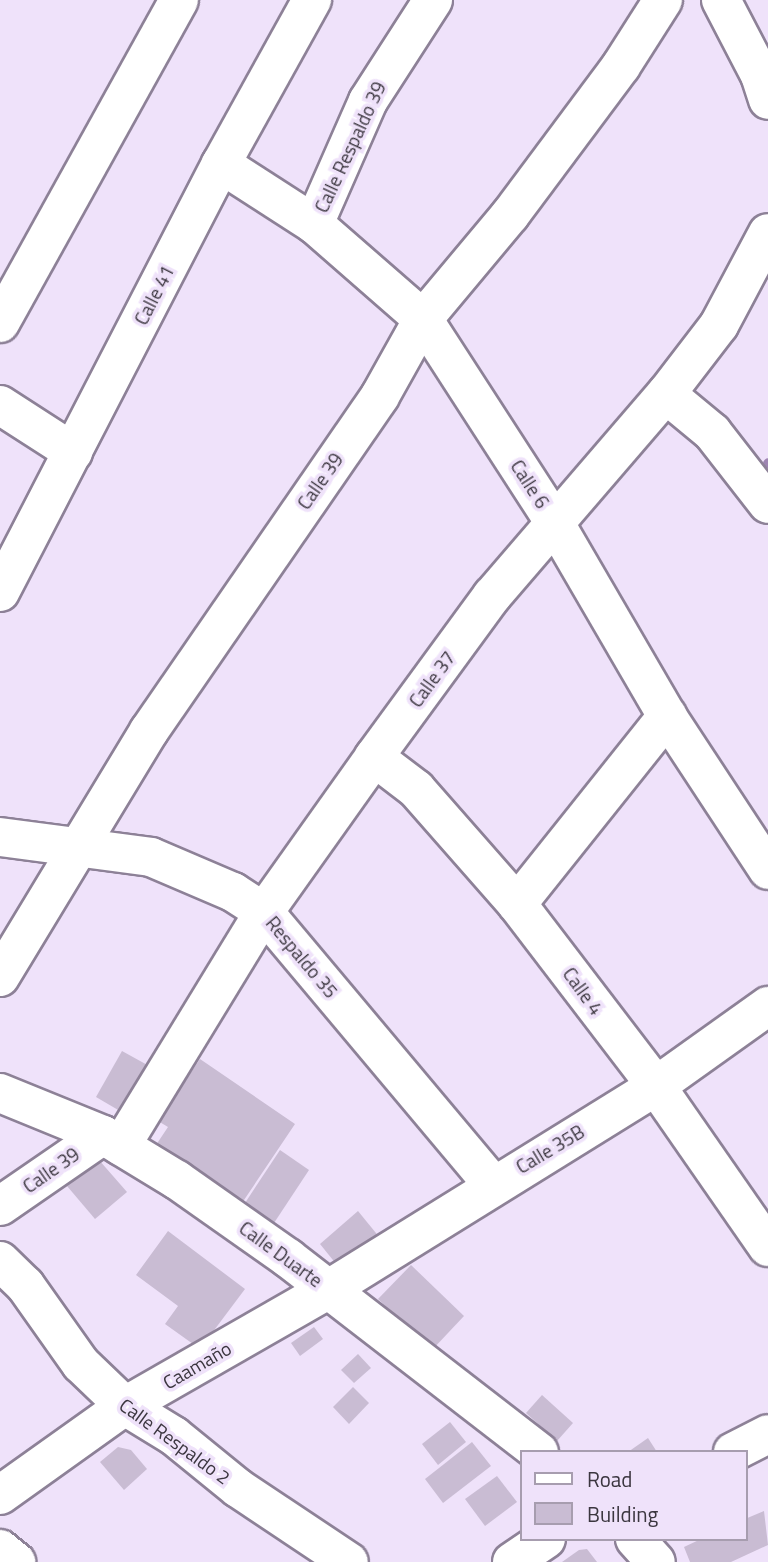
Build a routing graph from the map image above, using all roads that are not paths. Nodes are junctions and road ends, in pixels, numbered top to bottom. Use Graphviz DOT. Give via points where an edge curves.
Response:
graph roads {
  1 [pos="179,0"];
  2 [pos="312,0"];
  3 [pos="433,0"];
  4 [pos="663,0"];
  5 [pos="721,0"];
  6 [pos="764,88"];
  7 [pos="221,164"];
  8 [pos="314,224"];
  9 [pos="768,233"];
  10 [pos="423,319"];
  11 [pos="0,323"];
  12 [pos="666,394"];
  13 [pos="0,405"];
  14 [pos="74,452"];
  15 [pos="768,504"];
  16 [pos="554,520"];
  17 [pos="0,592"];
  18 [pos="667,716"];
  19 [pos="374,757"];
  20 [pos="0,836"];
  21 [pos="81,848"];
  22 [pos="768,870"];
  23 [pos="517,904"];
  24 [pos="264,912"];
  25 [pos="0,978"];
  26 [pos="768,1006"];
  27 [pos="656,1086"];
  28 [pos="0,1093"];
  29 [pos="112,1140"];
  30 [pos="492,1184"];
  31 [pos="0,1206"];
  32 [pos="768,1247"];
  33 [pos="0,1261"];
  34 [pos="329,1289"];
  35 [pos="125,1406"];
  36 [pos="768,1434"];
  37 [pos="536,1450"];
  38 [pos="737,1450"];
  39 [pos="0,1495"];
  40 [pos="543,1541"];
  41 [pos="637,1541"];
  42 [pos="0,1549"];
  43 [pos="16,1562"];
  44 [pos="349,1562"];
  45 [pos="512,1562"];
  46 [pos="656,1562"];
  1 -- 11 [label="street"];
  2 -- 7 [label="street, Calle 41"];
  3 -- 8 [label="street, Calle Respaldo 39" via="368,101"];
  4 -- 10 [label="street, Calle 39" via="621,66 510,215"];
  5 -- 6 [label="street"];
  7 -- 8 [label="street, Calle 6"];
  7 -- 14 [label="street, Calle 41"];
  8 -- 10 [label="street, Calle 6"];
  9 -- 12 [label="street, Calle 37" via="719,325"];
  10 -- 16 [label="street, Calle 6"];
  10 -- 21 [label="street, Calle 39" via="380,396 149,731"];
  12 -- 15 [label="street" via="712,432"];
  12 -- 16 [label="street, Calle 37"];
  13 -- 14 [label="street"];
  14 -- 17 [label="street, Calle 41"];
  16 -- 18 [label="street, Calle 6"];
  16 -- 19 [label="street, Calle 37"];
  18 -- 22 [label="street, Calle 6"];
  18 -- 23 [label="street"];
  19 -- 23 [label="street, Calle 4" via="416,789"];
  19 -- 24 [label="street, Calle 37"];
  20 -- 21 [label="street, Respaldo 35"];
  21 -- 24 [label="street, Respaldo 35" via="151,857 233,892"];
  21 -- 25 [label="street, Calle 39"];
  23 -- 27 [label="street, Calle 4"];
  24 -- 29 [label="street, Calle 37"];
  24 -- 30 [label="street, Respaldo 35"];
  26 -- 27 [label="street, Calle 35B"];
  27 -- 30 [label="street, Calle 35B"];
  27 -- 32 [label="street, Calle 4"];
  28 -- 29 [label="street, Calle Duarte"];
  29 -- 31 [label="street, Calle 39"];
  29 -- 34 [label="street, Calle Duarte" via="177,1180"];
  30 -- 34 [label="street, Calle 35B"];
  33 -- 35 [label="street, Calle Respaldo 2" via="25,1285 81,1364"];
  34 -- 35 [label="street, Caamaño"];
  34 -- 37 [label="street, Calle Duarte"];
  35 -- 39 [label="street, Caamaño"];
  35 -- 44 [label="street, Calle Respaldo 2"];
  36 -- 38 [label="street"];
  40 -- 45 [label="street"];
  41 -- 46 [label="street"];
  42 -- 43 [label="street"];
}
